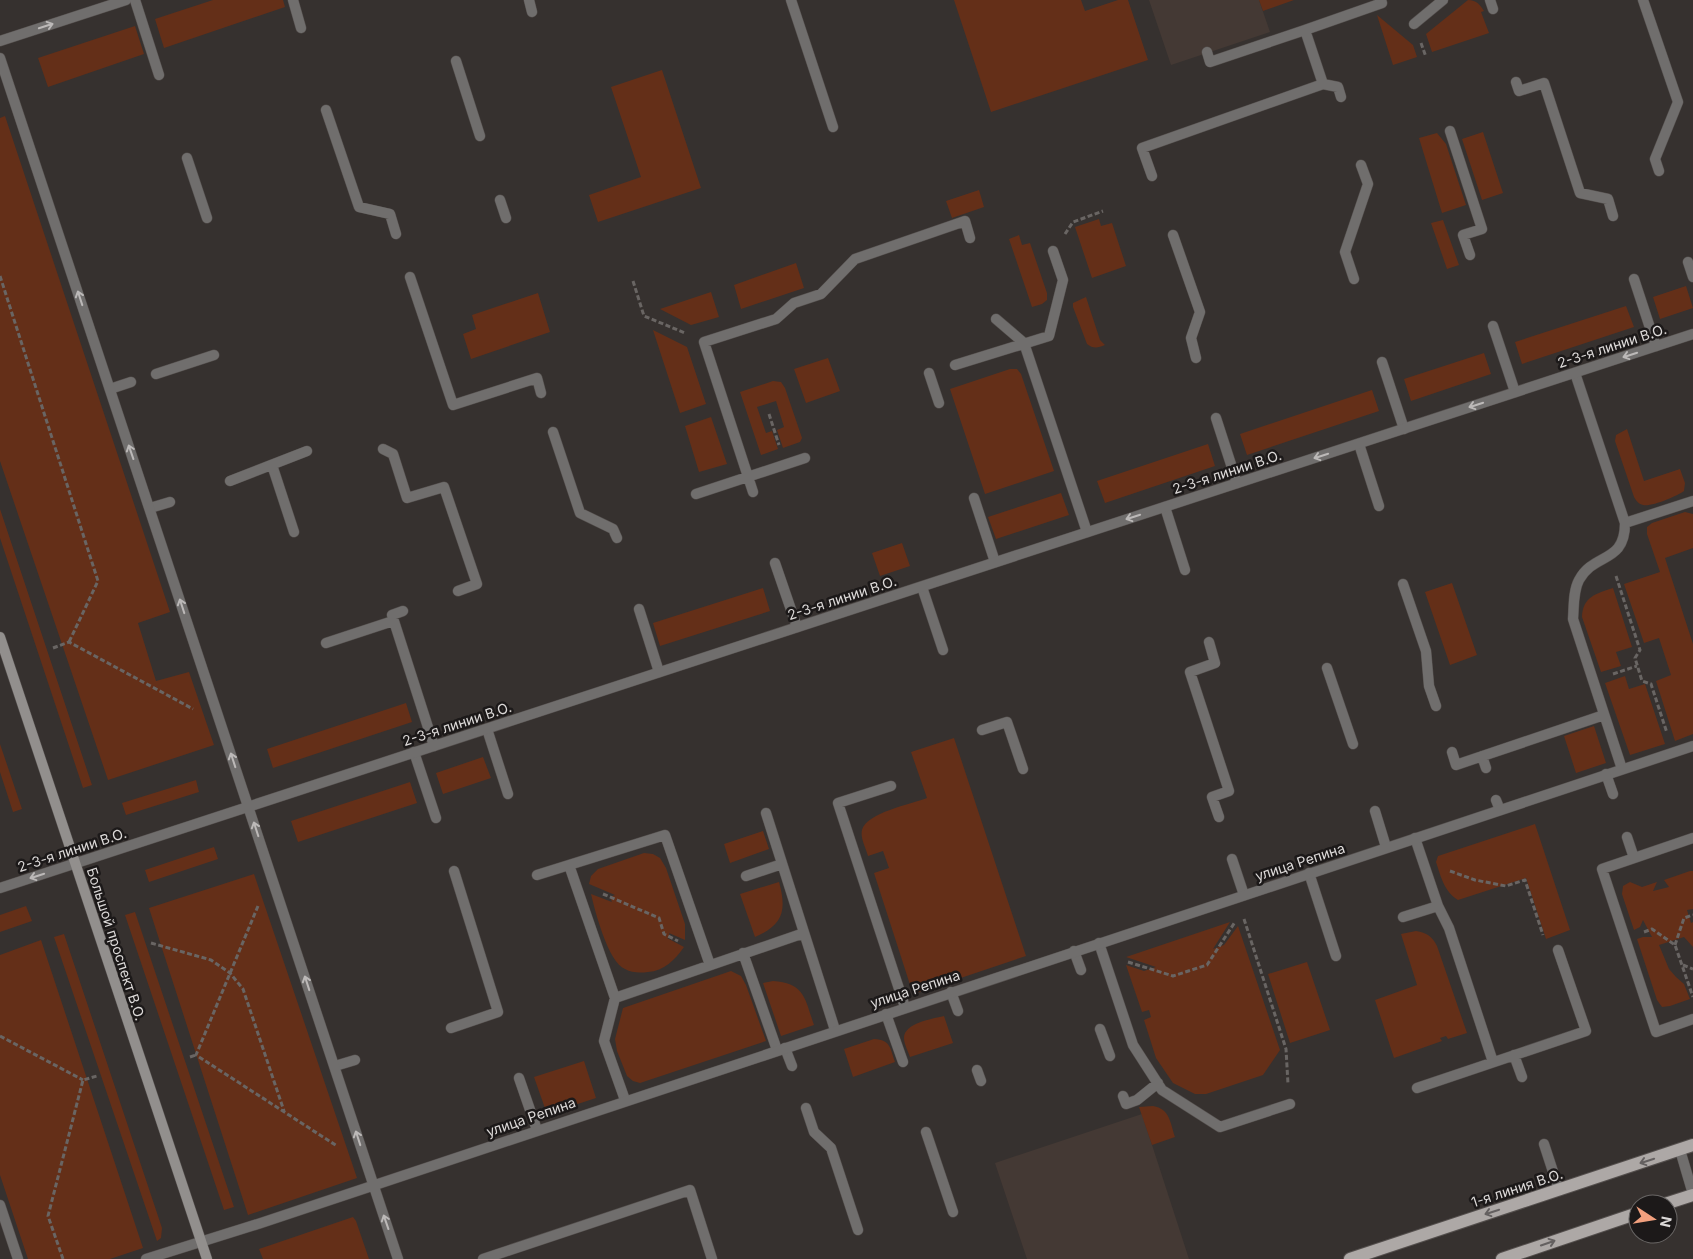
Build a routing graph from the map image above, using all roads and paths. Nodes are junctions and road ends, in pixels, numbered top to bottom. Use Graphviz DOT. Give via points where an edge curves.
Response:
graph roads {
  1 [pos="126,0"];
  2 [pos="135,0"];
  3 [pos="292,0"];
  4 [pos="529,0"];
  5 [pos="791,0"];
  6 [pos="1382,0"];
  7 [pos="1443,0"];
  8 [pos="1643,0"];
  9 [pos="532,12"];
  10 [pos="1414,24"];
  11 [pos="302,28"];
  12 [pos="1305,30"];
  13 [pos="0,41"];
  14 [pos="1208,52"];
  15 [pos="0,58"];
  16 [pos="456,61"];
  17 [pos="159,75"];
  18 [pos="1516,82"];
  19 [pos="1324,84"];
  20 [pos="1341,97"];
  21 [pos="326,110"];
  22 [pos="833,127"];
  23 [pos="1450,132"];
  24 [pos="480,136"];
  25 [pos="187,158"];
  26 [pos="1361,164"];
  27 [pos="1659,171"];
  28 [pos="1152,176"];
  29 [pos="500,200"];
  30 [pos="1103,211"];
  31 [pos="1613,216"];
  32 [pos="207,218"];
  33 [pos="506,218"];
  34 [pos="396,234"];
  35 [pos="1172,235"];
  36 [pos="970,238"];
  37 [pos="1053,251"];
  38 [pos="1470,255"];
  39 [pos="1688,262"];
  40 [pos="0,276"];
  41 [pos="410,277"];
  42 [pos="1693,277"];
  43 [pos="1354,279"];
  44 [pos="1634,279"];
  45 [pos="633,281"];
  46 [pos="996,319"];
  47 [pos="1493,326"];
  48 [pos="1693,334"];
  49 [pos="704,342"];
  50 [pos="1024,343"];
  51 [pos="1656,346"];
  52 [pos="214,355"];
  53 [pos="1196,358"];
  54 [pos="1382,362"];
  55 [pos="954,365"];
  56 [pos="929,373"];
  57 [pos="1575,373"];
  58 [pos="156,374"];
  59 [pos="131,382"];
  60 [pos="110,389"];
  61 [pos="1515,392"];
  62 [pos="541,393"];
  63 [pos="939,403"];
  64 [pos="769,414"];
  65 [pos="1216,418"];
  66 [pos="1404,429"];
  67 [pos="553,432"];
  68 [pos="1358,444"];
  69 [pos="384,449"];
  70 [pos="307,452"];
  71 [pos="805,458"];
  72 [pos="272,465"];
  73 [pos="786,465"];
  74 [pos="748,477"];
  75 [pos="230,481"];
  76 [pos="1237,483"];
  77 [pos="753,492"];
  78 [pos="696,494"];
  79 [pos="974,498"];
  80 [pos="1693,501"];
  81 [pos="170,502"];
  82 [pos="1379,506"];
  83 [pos="1165,507"];
  84 [pos="150,508"];
  85 [pos="1625,523"];
  86 [pos="294,532"];
  87 [pos="1087,532"];
  88 [pos="617,538"];
  89 [pos="1609,557"];
  90 [pos="995,562"];
  91 [pos="775,563"];
  92 [pos="1185,570"];
  93 [pos="1403,584"];
  94 [pos="922,586"];
  95 [pos="458,591"];
  96 [pos="639,609"];
  97 [pos="403,611"];
  98 [pos="394,621"];
  99 [pos="797,627"];
  100 [pos="0,637"];
  101 [pos="69,642"];
  102 [pos="1209,642"];
  103 [pos="326,643"];
  104 [pos="52,648"];
  105 [pos="943,650"];
  106 [pos="1327,668"];
  107 [pos="660,672"];
  108 [pos="1436,706"];
  109 [pos="198,712"];
  110 [pos="1604,716"];
  111 [pos="486,729"];
  112 [pos="982,730"];
  113 [pos="1353,744"];
  114 [pos="434,746"];
  115 [pos="1693,746"];
  116 [pos="414,752"];
  117 [pos="1452,752"];
  118 [pos="1673,752"];
  119 [pos="1482,756"];
  120 [pos="1486,768"];
  121 [pos="1023,769"];
  122 [pos="1622,769"];
  123 [pos="1606,774"];
  124 [pos="891,786"];
  125 [pos="508,794"];
  126 [pos="1613,794"];
  127 [pos="249,806"];
  128 [pos="1375,811"];
  129 [pos="766,813"];
  130 [pos="1219,817"];
  131 [pos="436,818"];
  132 [pos="1627,837"];
  133 [pos="1415,838"];
  134 [pos="1693,838"];
  135 [pos="1386,847"];
  136 [pos="1232,858"];
  137 [pos="1422,858"];
  138 [pos="1634,858"];
  139 [pos="75,864"];
  140 [pos="782,864"];
  141 [pos="569,865"];
  142 [pos="454,871"];
  143 [pos="1309,873"];
  144 [pos="537,874"];
  145 [pos="746,876"];
  146 [pos="574,882"];
  147 [pos="0,888"];
  148 [pos="1240,896"];
  149 [pos="259,905"];
  150 [pos="1438,906"];
  151 [pos="1693,915"];
  152 [pos="1403,917"];
  153 [pos="804,933"];
  154 [pos="1625,938"];
  155 [pos="151,943"];
  156 [pos="1099,943"];
  157 [pos="1675,946"];
  158 [pos="1558,950"];
  159 [pos="1074,951"];
  160 [pos="743,953"];
  161 [pos="706,954"];
  162 [pos="1336,956"];
  163 [pos="710,965"];
  164 [pos="1683,965"];
  165 [pos="1693,969"];
  166 [pos="1081,970"];
  167 [pos="230,973"];
  168 [pos="951,992"];
  169 [pos="1693,997"];
  170 [pos="615,998"];
  171 [pos="905,1007"];
  172 [pos="958,1011"];
  173 [pos="886,1014"];
  174 [pos="1693,1019"];
  175 [pos="451,1028"];
  176 [pos="1100,1029"];
  177 [pos="835,1030"];
  178 [pos="0,1036"];
  179 [pos="781,1049"];
  180 [pos="196,1055"];
  181 [pos="1514,1055"];
  182 [pos="1110,1056"];
  183 [pos="190,1057"];
  184 [pos="355,1060"];
  185 [pos="904,1062"];
  186 [pos="1493,1062"];
  187 [pos="335,1066"];
  188 [pos="792,1066"];
  189 [pos="977,1070"];
  190 [pos="97,1076"];
  191 [pos="1522,1077"];
  192 [pos="520,1078"];
  193 [pos="83,1080"];
  194 [pos="981,1081"];
  195 [pos="1158,1083"];
  196 [pos="1417,1088"];
  197 [pos="1123,1096"];
  198 [pos="624,1100"];
  199 [pos="1290,1104"];
  200 [pos="806,1108"];
  201 [pos="284,1111"];
  202 [pos="537,1130"];
  203 [pos="926,1132"];
  204 [pos="1544,1144"];
  205 [pos="1693,1145"];
  206 [pos="340,1148"];
  207 [pos="1680,1150"];
  208 [pos="374,1184"];
  209 [pos="1559,1190"];
  210 [pos="1693,1194"];
  211 [pos="1678,1200"];
  212 [pos="0,1205"];
  213 [pos="953,1212"];
  214 [pos="1628,1216"];
  215 [pos="858,1230"];
  216 [pos="201,1242"];
  217 [pos="18,1259"];
  218 [pos="63,1259"];
  219 [pos="146,1259"];
  220 [pos="206,1259"];
  221 [pos="398,1259"];
  222 [pos="483,1259"];
  223 [pos="712,1259"];
  224 [pos="1350,1259"];
  225 [pos="1502,1259"];
  13 -- 1 [label="street, one-way"];
  2 -- 17 [label="street"];
  3 -- 11 [label="street"];
  4 -- 9 [label="street"];
  5 -- 22 [label="street"];
  6 -- 12 [label="street" via="1382,3"];
  7 -- 10 [label="street"];
  8 -- 27 [label="street" via="1678,102 1655,159"];
  12 -- 14 [label="street" via="1210,62"];
  12 -- 19 [label="street"];
  60 -- 15 [label="street, one-way"];
  16 -- 24 [label="street"];
  18 -- 31 [label="street" via="1520,91 1544,83 1580,193 1608,200"];
  19 -- 20 [label="street" via="1338,87"];
  19 -- 28 [label="street" via="1142,148"];
  21 -- 34 [label="street" via="359,207 390,214"];
  23 -- 38 [label="street" via="1482,229 1463,235"];
  25 -- 32 [label="street"];
  26 -- 43 [label="street" via="1368,184 1345,252"];
  29 -- 33 [label="street"];
  30 -- 37 [label="path" via="1073,222"];
  35 -- 53 [label="street" via="1200,312 1190,338"];
  36 -- 49 [label="street" via="965,221 856,259 821,294 794,303 776,319"];
  37 -- 50 [label="street" via="1063,280 1049,336"];
  39 -- 42 [label="street"];
  40 -- 101 [label="path" via="98,581"];
  41 -- 62 [label="street" via="453,405 537,378"];
  44 -- 51 [label="street"];
  45 -- 49 [label="path" via="644,316"];
  46 -- 50 [label="street"];
  47 -- 61 [label="street"];
  48 -- 51 [label="street, 2-3-я линии В.О."];
  49 -- 74 [label="street"];
  50 -- 55 [label="street"];
  50 -- 87 [label="street"];
  51 -- 57 [label="street, 2-3-я линии В.О., one-way"];
  52 -- 58 [label="street"];
  54 -- 66 [label="street"];
  56 -- 63 [label="street"];
  57 -- 61 [label="street, 2-3-я линии В.О."];
  57 -- 85 [label="street"];
  59 -- 60 [label="street"];
  84 -- 60 [label="street, one-way"];
  61 -- 66 [label="street, 2-3-я линии В.О., one-way"];
  64 -- 73 [label="path"];
  65 -- 76 [label="street"];
  66 -- 68 [label="street, 2-3-я линии В.О."];
  67 -- 88 [label="street" via="580,513 614,528"];
  68 -- 76 [label="street, 2-3-я линии В.О., one-way"];
  68 -- 82 [label="street"];
  69 -- 95 [label="street" via="393,454 407,498 444,487 477,584"];
  70 -- 72 [label="street"];
  71 -- 73 [label="street"];
  72 -- 75 [label="street"];
  72 -- 86 [label="street"];
  73 -- 74 [label="street"];
  74 -- 77 [label="street"];
  74 -- 78 [label="street"];
  76 -- 83 [label="street, 2-3-я линии В.О."];
  79 -- 90 [label="street"];
  80 -- 85 [label="street"];
  81 -- 84 [label="street"];
  83 -- 87 [label="street, 2-3-я линии В.О., one-way"];
  83 -- 92 [label="street"];
  127 -- 84 [label="street, one-way"];
  85 -- 89 [label="street" via="1625,534 1619,548"];
  87 -- 90 [label="street, 2-3-я линии В.О."];
  89 -- 110 [label="street" via="1591,566 1579,580 1573,618"];
  89 -- 118 [label="path" via="1640,650 1635,658 1642,681 1651,684"];
  90 -- 94 [label="street, 2-3-я линии В.О."];
  91 -- 99 [label="street"];
  93 -- 108 [label="street" via="1426,652 1429,686"];
  94 -- 99 [label="street, 2-3-я линии В.О."];
  94 -- 105 [label="street"];
  96 -- 107 [label="street"];
  97 -- 98 [label="street" via="392,615"];
  98 -- 103 [label="street"];
  98 -- 114 [label="street"];
  99 -- 107 [label="street, 2-3-я линии В.О."];
  100 -- 139 [label="main road, Большой проспект В.О."];
  101 -- 104 [label="path"];
  101 -- 109 [label="path"];
  102 -- 130 [label="street" via="1215,663 1190,672 1229,791 1212,797"];
  106 -- 113 [label="street"];
  107 -- 111 [label="street, 2-3-я линии В.О."];
  110 -- 119 [label="street"];
  110 -- 122 [label="street"];
  111 -- 114 [label="street, 2-3-я линии В.О."];
  111 -- 125 [label="street"];
  112 -- 121 [label="street" via="1007,722"];
  114 -- 116 [label="street, 2-3-я линии В.О."];
  115 -- 118 [label="street, улица Репина"];
  116 -- 127 [label="street, 2-3-я линии В.О."];
  116 -- 131 [label="street"];
  117 -- 119 [label="street" via="1456,765"];
  118 -- 122 [label="street, улица Репина"];
  119 -- 120 [label="street"];
  122 -- 123 [label="street, улица Репина"];
  123 -- 126 [label="street"];
  123 -- 133 [label="street, улица Репина" via="1498,805"];
  124 -- 171 [label="street" via="838,804"];
  127 -- 139 [label="street, 2-3-я линии В.О."];
  187 -- 127 [label="street, one-way"];
  128 -- 135 [label="street"];
  129 -- 140 [label="street"];
  132 -- 138 [label="street"];
  133 -- 135 [label="street, улица Репина"];
  133 -- 137 [label="street"];
  134 -- 138 [label="street"];
  135 -- 143 [label="street, улица Репина"];
  136 -- 148 [label="street"];
  137 -- 150 [label="street"];
  137 -- 158 [label="path" via="1475,880 1506,886 1525,880 1546,942"];
  138 -- 154 [label="street" via="1602,869"];
  139 -- 147 [label="street, 2-3-я линии В.О., one-way"];
  139 -- 216 [label="main road, Большой проспект В.О."];
  140 -- 145 [label="street"];
  140 -- 153 [label="street"];
  141 -- 144 [label="street"];
  141 -- 146 [label="street"];
  141 -- 161 [label="street" via="665,835"];
  142 -- 175 [label="street" via="498,1012"];
  143 -- 148 [label="street, улица Репина"];
  143 -- 162 [label="street"];
  146 -- 161 [label="path" via="659,918 664,934"];
  146 -- 170 [label="street"];
  148 -- 156 [label="street, улица Репина"];
  148 -- 156 [label="path" via="1235,923 1207,965 1173,976 1125,961"];
  148 -- 199 [label="path" via="1286,1049"];
  149 -- 167 [label="path"];
  150 -- 152 [label="street"];
  150 -- 186 [label="street" via="1449,928"];
  151 -- 157 [label="path" via="1684,918"];
  153 -- 160 [label="street"];
  153 -- 177 [label="street"];
  154 -- 157 [label="path" via="1652,929"];
  154 -- 174 [label="street" via="1656,1032"];
  155 -- 167 [label="path" via="212,960"];
  156 -- 159 [label="street, улица Репина"];
  156 -- 195 [label="street" via="1134,1045"];
  157 -- 164 [label="path"];
  158 -- 181 [label="street" via="1586,1032"];
  159 -- 166 [label="street"];
  159 -- 168 [label="street, улица Репина"];
  160 -- 163 [label="street"];
  160 -- 179 [label="street"];
  161 -- 163 [label="street"];
  163 -- 170 [label="street"];
  164 -- 165 [label="path"];
  164 -- 169 [label="path"];
  167 -- 180 [label="path"];
  167 -- 201 [label="path" via="243,989"];
  168 -- 171 [label="street, улица Репина"];
  168 -- 172 [label="street"];
  170 -- 198 [label="street" via="604,1041"];
  171 -- 173 [label="street, улица Репина"];
  173 -- 177 [label="street, улица Репина"];
  173 -- 185 [label="street"];
  176 -- 182 [label="street"];
  177 -- 179 [label="street, улица Репина"];
  178 -- 193 [label="path"];
  179 -- 188 [label="street"];
  179 -- 198 [label="street, улица Репина"];
  180 -- 183 [label="path"];
  180 -- 201 [label="path"];
  181 -- 186 [label="street"];
  181 -- 191 [label="street"];
  184 -- 187 [label="street"];
  186 -- 196 [label="street"];
  208 -- 187 [label="street, one-way"];
  189 -- 194 [label="street"];
  190 -- 193 [label="path"];
  192 -- 202 [label="street"];
  193 -- 218 [label="path" via="48,1216"];
  195 -- 197 [label="street" via="1137,1100 1126,1104"];
  195 -- 199 [label="street" via="1162,1090 1220,1127"];
  198 -- 202 [label="street, улица Репина"];
  200 -- 215 [label="street" via="814,1132 831,1148"];
  201 -- 206 [label="path"];
  202 -- 208 [label="street, улица Репина"];
  203 -- 213 [label="street"];
  204 -- 209 [label="street"];
  205 -- 207 [label="main road, 1-я линия В.О."];
  207 -- 209 [label="main road, 1-я линия В.О., one-way"];
  207 -- 210 [label="street"];
  208 -- 216 [label="street, улица Репина"];
  221 -- 208 [label="street, one-way"];
  209 -- 224 [label="main road, 1-я линия В.О., one-way"];
  210 -- 211 [label="main road"];
  212 -- 217 [label="street"];
  225 -- 214 [label="main road, one-way"];
  216 -- 219 [label="street, улица Репина"];
  216 -- 220 [label="main road, Большой проспект В.О."];
  222 -- 223 [label="street" via="690,1190"];
}
